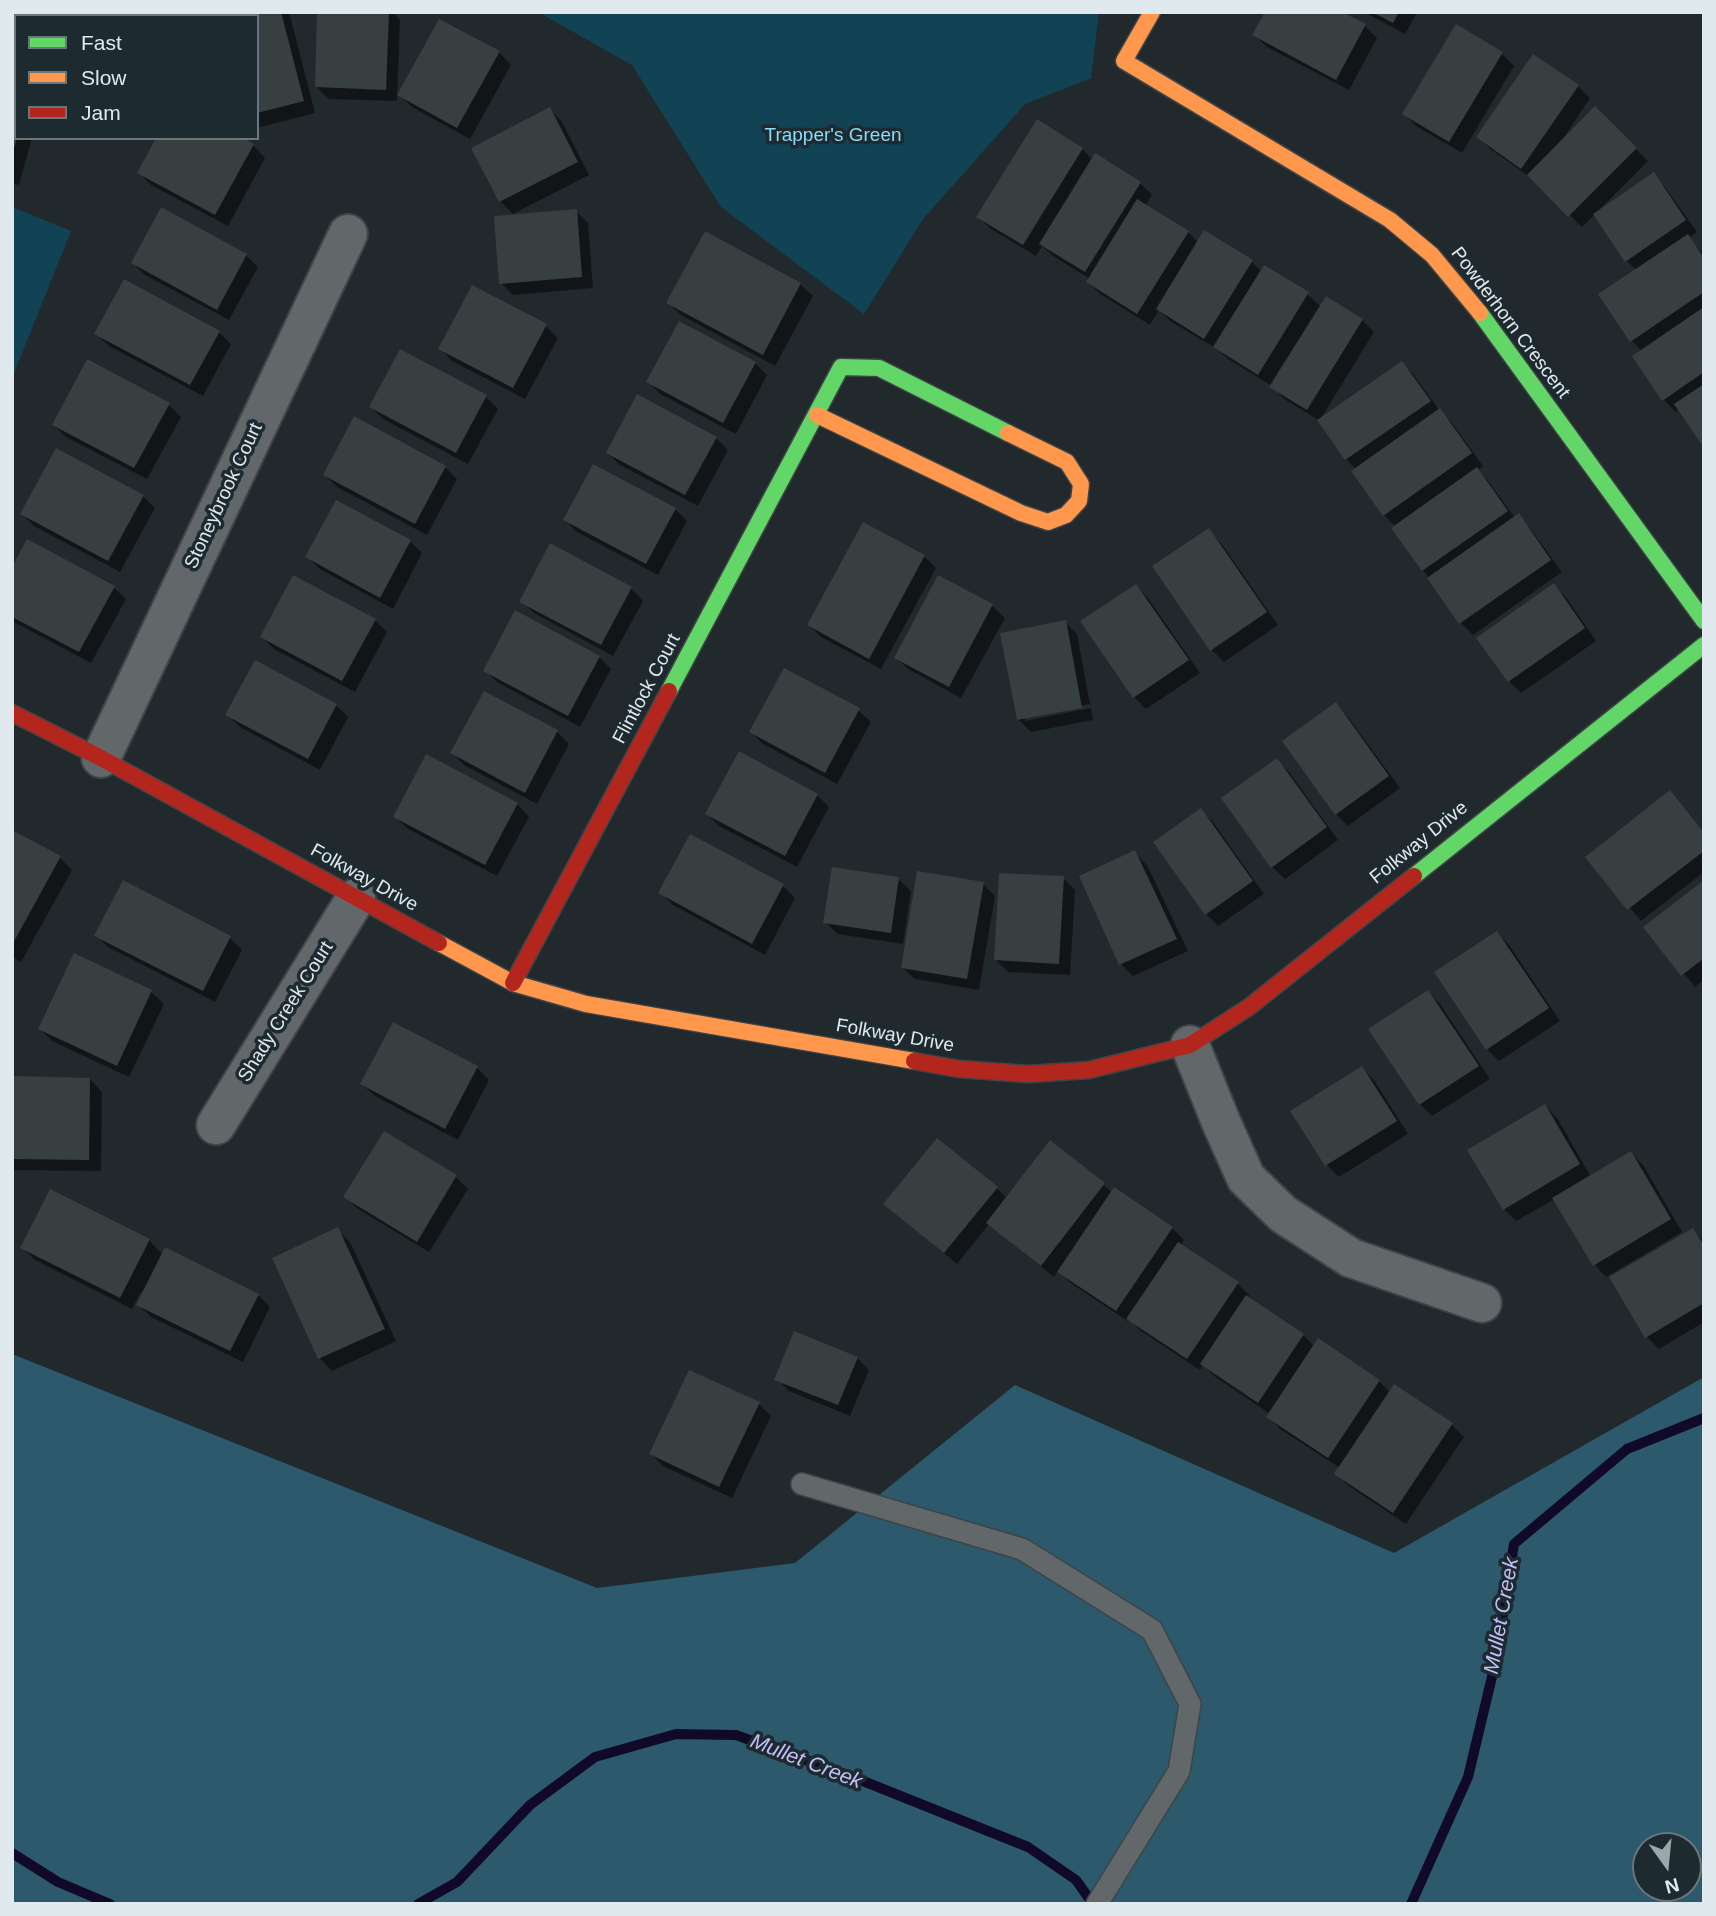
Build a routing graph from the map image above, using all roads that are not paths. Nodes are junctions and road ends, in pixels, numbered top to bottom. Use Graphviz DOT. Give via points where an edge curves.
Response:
graph roads {
  1 [pos="1152,12"];
  2 [pos="348,233"];
  3 [pos="817,415"];
  4 [pos="1704,621"];
  5 [pos="1704,645"];
  6 [pos="12,713"];
  7 [pos="101,758"];
  8 [pos="356,898"];
  9 [pos="513,983"];
  10 [pos="1190,1045"];
  11 [pos="216,1125"];
  12 [pos="1482,1303"];
  13 [pos="802,1484"];
  14 [pos="1097,1904"];
  1 -- 4 [label="street, Powderhorn Crescent" via="1124,61 1390,220 1432,255 1472,302"];
  2 -- 7 [label="street, Stoneybrook Court"];
  3 -- 3 [label="street, Flintlock Court" via="1048,522 1066,515 1079,501 1081,484 1067,462 879,368 841,367"];
  3 -- 9 [label="street, Flintlock Court"];
  5 -- 10 [label="street, Folkway Drive" via="1249,1007"];
  6 -- 7 [label="street, Folkway Drive"];
  7 -- 8 [label="street, Folkway Drive"];
  8 -- 9 [label="street, Folkway Drive"];
  8 -- 11 [label="street, Shady Creek Court"];
  9 -- 10 [label="street, Folkway Drive" via="586,1004 959,1069 1028,1074 1089,1070"];
  10 -- 12 [label="street" via="1246,1178 1283,1214 1351,1258"];
  13 -- 14 [label="lane" via="1022,1549 1152,1630 1190,1704 1179,1771"];
}
